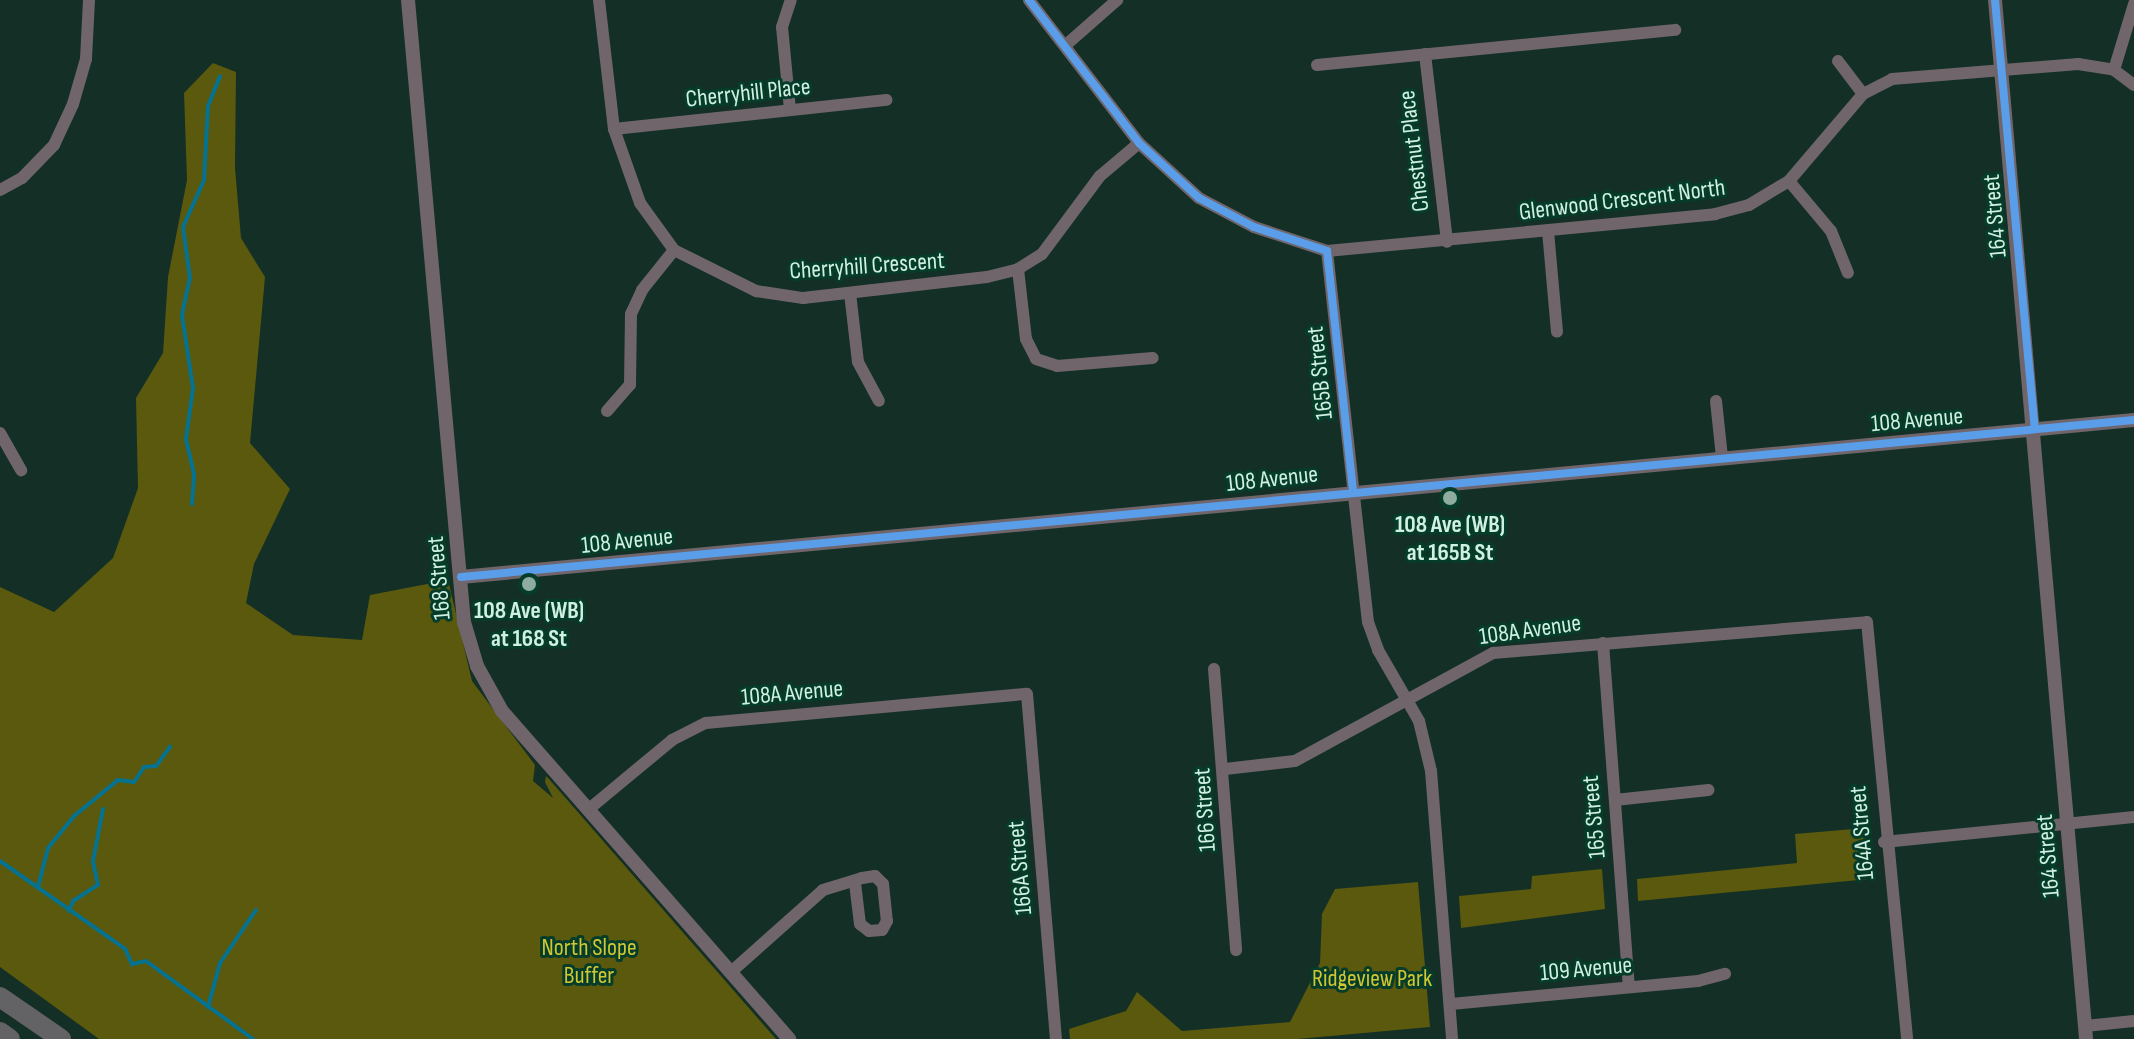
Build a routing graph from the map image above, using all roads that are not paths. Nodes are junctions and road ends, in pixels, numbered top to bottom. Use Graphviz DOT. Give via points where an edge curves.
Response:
graph roads {
  1 [pos="89,0"];
  2 [pos="408,0"];
  3 [pos="599,0"];
  4 [pos="791,0"];
  5 [pos="1029,0"];
  6 [pos="1117,0"];
  7 [pos="1995,0"];
  8 [pos="2134,4"];
  9 [pos="1675,30"];
  10 [pos="1067,44"];
  11 [pos="1425,54"];
  12 [pos="1838,61"];
  13 [pos="1317,65"];
  14 [pos="2002,70"];
  15 [pos="2114,70"];
  16 [pos="2134,85"];
  17 [pos="1863,94"];
  18 [pos="886,100"];
  19 [pos="790,110"];
  20 [pos="614,129"];
  21 [pos="1139,143"];
  22 [pos="1789,181"];
  23 [pos="0,190"];
  24 [pos="1548,231"];
  25 [pos="1447,242"];
  26 [pos="674,250"];
  27 [pos="1327,251"];
  28 [pos="1018,269"];
  29 [pos="1848,273"];
  30 [pos="850,293"];
  31 [pos="1557,332"];
  32 [pos="1153,358"];
  33 [pos="879,401"];
  34 [pos="1716,401"];
  35 [pos="607,411"];
  36 [pos="2134,420"];
  37 [pos="2035,429"];
  38 [pos="0,433"];
  39 [pos="1722,457"];
  40 [pos="21,470"];
  41 [pos="1353,492"];
  42 [pos="461,577"];
  43 [pos="1867,622"];
  44 [pos="1603,643"];
  45 [pos="1214,669"];
  46 [pos="1027,694"];
  47 [pos="1407,697"];
  48 [pos="1225,769"];
  49 [pos="1708,790"];
  50 [pos="1615,800"];
  51 [pos="589,809"];
  52 [pos="2134,817"];
  53 [pos="2068,823"];
  54 [pos="1884,842"];
  55 [pos="855,883"];
  56 [pos="1236,950"];
  57 [pos="731,972"];
  58 [pos="1725,974"];
  59 [pos="1629,987"];
  60 [pos="0,997"];
  61 [pos="1451,1004"];
  62 [pos="2134,1021"];
  63 [pos="0,1032"];
  64 [pos="2085,1032"];
  65 [pos="10,1039"];
  66 [pos="61,1039"];
  67 [pos="789,1039"];
  68 [pos="1056,1039"];
  69 [pos="1452,1039"];
  70 [pos="1907,1039"];
  1 -- 23 [label="street" via="86,59 54,145 22,178"];
  2 -- 42 [label="street, 168 Street"];
  3 -- 20 [label="street, Cherryhill Crescent"];
  4 -- 19 [label="street" via="782,27"];
  5 -- 10 [label="street, Glenwood Crescent North"];
  6 -- 10 [label="street"];
  7 -- 14 [label="street, 164 Street"];
  8 -- 15 [label="street"];
  9 -- 11 [label="street, Chestnut Place"];
  10 -- 21 [label="street, Glenwood Crescent North"];
  11 -- 13 [label="street, Chestnut Place"];
  11 -- 25 [label="street, Chestnut Place"];
  12 -- 17 [label="street"];
  14 -- 15 [label="street, Glenwood Crescent North" via="2078,64"];
  14 -- 17 [label="street, Glenwood Crescent North" via="1892,79"];
  14 -- 37 [label="street, 164 Street"];
  15 -- 16 [label="street, Glenwood Crescent North"];
  17 -- 22 [label="street, Glenwood Crescent North"];
  18 -- 19 [label="street, Cherryhill Place"];
  19 -- 20 [label="street, Cherryhill Place"];
  20 -- 26 [label="street, Cherryhill Crescent" via="640,203"];
  21 -- 27 [label="street, Glenwood Crescent North" via="1199,198 1254,227"];
  21 -- 28 [label="street, Cherryhill Crescent" via="1100,176 1042,254"];
  22 -- 24 [label="street, Glenwood Crescent North" via="1749,205 1715,214"];
  22 -- 29 [label="street" via="1831,231"];
  24 -- 25 [label="street, Glenwood Crescent North"];
  24 -- 31 [label="street"];
  25 -- 27 [label="street, Glenwood Crescent North"];
  26 -- 30 [label="street, Cherryhill Crescent" via="756,291 803,298"];
  26 -- 35 [label="street" via="642,290 631,314 630,385"];
  27 -- 41 [label="street, 165B Street"];
  28 -- 30 [label="street, Cherryhill Crescent"];
  28 -- 32 [label="street" via="1026,339 1036,359 1057,366"];
  30 -- 33 [label="street" via="858,362"];
  34 -- 39 [label="street"];
  36 -- 37 [label="street, 108 Avenue"];
  37 -- 39 [label="street, 108 Avenue"];
  37 -- 53 [label="street, 164 Street"];
  38 -- 40 [label="street"];
  39 -- 41 [label="street, 108 Avenue"];
  41 -- 42 [label="street, 108 Avenue"];
  41 -- 47 [label="street, 165B Street" via="1368,622 1378,650"];
  42 -- 51 [label="street, 168 Street" via="464,622 483,677 502,711"];
  43 -- 44 [label="street, 108A Avenue"];
  43 -- 54 [label="street, 164A Street"];
  44 -- 47 [label="street, 108A Avenue" via="1478,657"];
  44 -- 50 [label="street, 165 Street"];
  45 -- 48 [label="street, 166 Street"];
  46 -- 51 [label="street, 108A Avenue" via="706,723 672,740"];
  46 -- 68 [label="street, 166A Street"];
  47 -- 48 [label="street, 108A Avenue" via="1295,761"];
  47 -- 61 [label="street, 165B Street" via="1419,721 1431,771"];
  48 -- 56 [label="street, 166 Street"];
  49 -- 50 [label="street"];
  50 -- 59 [label="street, 165 Street"];
  51 -- 57 [label="street, 168 Street"];
  52 -- 53 [label="street"];
  53 -- 54 [label="street"];
  53 -- 64 [label="street, 164 Street"];
  54 -- 70 [label="street, 164A Street"];
  55 -- 57 [label="street" via="823,890"];
  57 -- 67 [label="street, 168 Street"];
  58 -- 59 [label="street, 109 Avenue"];
  59 -- 61 [label="street, 109 Avenue"];
  60 -- 66 [label="highway"];
  61 -- 69 [label="street, 165B Street"];
  62 -- 64 [label="street"];
  63 -- 65 [label="highway"];
}
